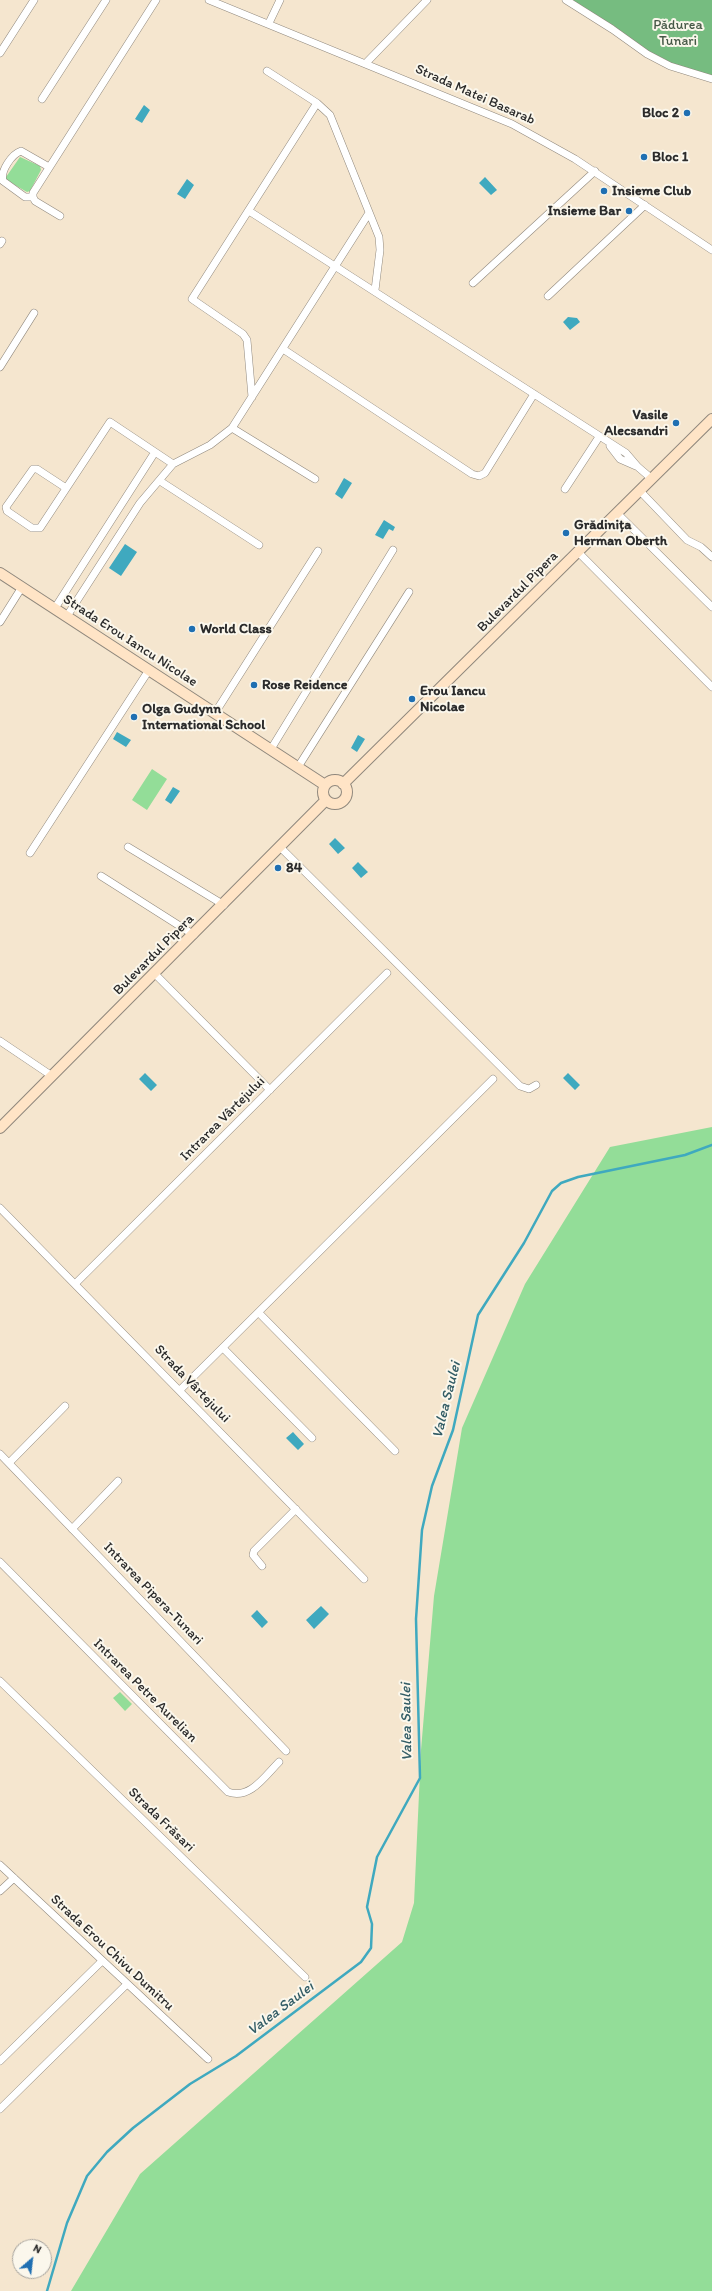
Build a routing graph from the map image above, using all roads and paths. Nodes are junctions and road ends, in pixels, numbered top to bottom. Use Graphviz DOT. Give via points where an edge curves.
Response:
graph roads {
  1 [pos="34,0"];
  2 [pos="106,0"];
  3 [pos="156,0"];
  4 [pos="209,0"];
  5 [pos="280,0"];
  6 [pos="427,0"];
  7 [pos="566,0"];
  8 [pos="269,23"];
  9 [pos="0,53"];
  10 [pos="366,63"];
  11 [pos="267,71"];
  12 [pos="712,79"];
  13 [pos="42,98"];
  14 [pos="317,103"];
  15 [pos="49,167"];
  16 [pos="595,171"];
  17 [pos="33,197"];
  18 [pos="645,205"];
  19 [pos="249,211"];
  20 [pos="369,213"];
  21 [pos="60,216"];
  22 [pos="712,250"];
  23 [pos="337,266"];
  24 [pos="473,283"];
  25 [pos="375,290"];
  26 [pos="548,296"];
  27 [pos="34,313"];
  28 [pos="283,349"];
  29 [pos="0,367"];
  30 [pos="534,394"];
  31 [pos="252,397"];
  32 [pos="712,419"];
  33 [pos="232,428"];
  34 [pos="599,437"];
  35 [pos="155,452"];
  36 [pos="173,464"];
  37 [pos="315,479"];
  38 [pos="652,479"];
  39 [pos="160,481"];
  40 [pos="66,488"];
  41 [pos="565,489"];
  42 [pos="640,491"];
  43 [pos="617,513"];
  44 [pos="259,545"];
  45 [pos="393,550"];
  46 [pos="318,551"];
  47 [pos="578,552"];
  48 [pos="712,557"];
  49 [pos="0,573"];
  50 [pos="22,587"];
  51 [pos="409,592"];
  52 [pos="712,607"];
  53 [pos="55,608"];
  54 [pos="67,616"];
  55 [pos="0,622"];
  56 [pos="149,670"];
  57 [pos="712,686"];
  58 [pos="215,713"];
  59 [pos="270,749"];
  60 [pos="298,767"];
  61 [pos="344,784"];
  62 [pos="325,785"];
  63 [pos="326,800"];
  64 [pos="128,847"];
  65 [pos="280,847"];
  66 [pos="30,853"];
  67 [pos="100,876"];
  68 [pos="224,905"];
  69 [pos="194,935"];
  70 [pos="387,973"];
  71 [pos="154,974"];
  72 [pos="0,1041"];
  73 [pos="52,1076"];
  74 [pos="493,1079"];
  75 [pos="536,1085"];
  76 [pos="270,1090"];
  77 [pos="0,1128"];
  78 [pos="0,1208"];
  79 [pos="76,1283"];
  80 [pos="259,1313"];
  81 [pos="223,1348"];
  82 [pos="180,1390"];
  83 [pos="65,1406"];
  84 [pos="312,1438"];
  85 [pos="395,1450"];
  86 [pos="0,1454"];
  87 [pos="8,1463"];
  88 [pos="118,1481"];
  89 [pos="296,1509"];
  90 [pos="72,1529"];
  91 [pos="0,1562"];
  92 [pos="262,1566"];
  93 [pos="364,1579"];
  94 [pos="0,1681"];
  95 [pos="286,1751"];
  96 [pos="279,1762"];
  97 [pos="0,1865"];
  98 [pos="14,1878"];
  99 [pos="0,1891"];
  100 [pos="102,1961"];
  101 [pos="305,1977"];
  102 [pos="126,1985"];
  103 [pos="208,2059"];
  104 [pos="0,2061"];
  105 [pos="0,2109"];
  1 -- 9 [label="street"];
  2 -- 13 [label="street"];
  3 -- 15 [label="street"];
  4 -- 8 [label="street, Strada Matei Basarab"];
  5 -- 8 [label="street"];
  6 -- 10 [label="street"];
  7 -- 12 [label="street" via="647,54 670,66"];
  8 -- 10 [label="street, Strada Matei Basarab"];
  10 -- 16 [label="street, Strada Matei Basarab" via="512,124"];
  11 -- 14 [label="street"];
  14 -- 19 [label="street"];
  14 -- 20 [label="street" via="330,115"];
  15 -- 17 [label="street"];
  15 -- 17 [label="street" via="21,151 2,174 3,181 20,194"];
  16 -- 18 [label="street, Strada Matei Basarab"];
  16 -- 24 [label="street"];
  17 -- 21 [label="street"];
  18 -- 22 [label="street, Strada Matei Basarab"];
  18 -- 26 [label="street"];
  19 -- 23 [label="street"];
  19 -- 31 [label="street" via="192,299 243,334 247,340"];
  20 -- 23 [label="street"];
  20 -- 25 [label="street" via="379,237"];
  23 -- 25 [label="street"];
  23 -- 28 [label="street"];
  25 -- 30 [label="street"];
  27 -- 29 [label="street"];
  28 -- 30 [label="street" via="472,474 479,476 485,473"];
  28 -- 31 [label="street"];
  30 -- 34 [label="street"];
  31 -- 33 [label="street"];
  32 -- 38 [label="main road, Bulevardul Pipera"];
  33 -- 36 [label="street" via="210,445"];
  33 -- 37 [label="street"];
  34 -- 38 [label="street" via="607,442 620,459"];
  34 -- 41 [label="street"];
  35 -- 36 [label="street"];
  35 -- 40 [label="street" via="110,422"];
  35 -- 53 [label="street"];
  36 -- 39 [label="street"];
  38 -- 42 [label="main road, Bulevardul Pipera"];
  39 -- 44 [label="street"];
  39 -- 54 [label="street" via="140,503"];
  40 -- 40 [label="street" via="40,528 32,528 7,511 6,507 33,470"];
  42 -- 43 [label="main road, Bulevardul Pipera"];
  42 -- 48 [label="street" via="687,540 701,547"];
  43 -- 47 [label="main road, Bulevardul Pipera"];
  43 -- 52 [label="street"];
  45 -- 59 [label="street"];
  46 -- 58 [label="street"];
  47 -- 57 [label="street"];
  47 -- 61 [label="main road, Bulevardul Pipera"];
  49 -- 50 [label="main road, Strada Erou Iancu Nicolae"];
  50 -- 53 [label="main road, Strada Erou Iancu Nicolae"];
  50 -- 55 [label="street"];
  51 -- 60 [label="street"];
  53 -- 54 [label="main road, Strada Erou Iancu Nicolae"];
  54 -- 56 [label="main road, Strada Erou Iancu Nicolae"];
  56 -- 58 [label="main road, Strada Erou Iancu Nicolae"];
  56 -- 66 [label="street"];
  58 -- 59 [label="main road, Strada Erou Iancu Nicolae"];
  59 -- 60 [label="main road, Strada Erou Iancu Nicolae"];
  60 -- 62 [label="main road, Strada Erou Iancu Nicolae"];
  61 -- 62 [label="main road" via="334,780"];
  61 -- 63 [label="main road" via="347,791 343,801 333,804"];
  62 -- 63 [label="main road" via="322,793"];
  63 -- 65 [label="main road, Bulevardul Pipera"];
  64 -- 68 [label="street"];
  65 -- 68 [label="main road, Bulevardul Pipera"];
  65 -- 75 [label="street" via="520,1086 529,1089"];
  67 -- 69 [label="street"];
  68 -- 69 [label="main road, Bulevardul Pipera"];
  69 -- 71 [label="main road, Bulevardul Pipera"];
  70 -- 76 [label="street, Intrarea Vârtejului"];
  71 -- 73 [label="main road, Bulevardul Pipera"];
  71 -- 76 [label="street"];
  72 -- 73 [label="street"];
  73 -- 77 [label="main road, Bulevardul Pipera"];
  74 -- 80 [label="street"];
  76 -- 79 [label="street, Intrarea Vârtejului"];
  78 -- 79 [label="street, Strada Vârtejului"];
  79 -- 82 [label="street, Strada Vârtejului"];
  80 -- 81 [label="street"];
  80 -- 85 [label="street"];
  81 -- 82 [label="street"];
  81 -- 84 [label="street"];
  82 -- 89 [label="street, Strada Vârtejului"];
  83 -- 87 [label="street"];
  86 -- 87 [label="street, Intrarea Pipera-Tunari"];
  87 -- 90 [label="street, Intrarea Pipera-Tunari"];
  88 -- 90 [label="street"];
  89 -- 92 [label="street" via="254,1551 253,1555"];
  89 -- 93 [label="street, Strada Vârtejului"];
  90 -- 95 [label="street, Intrarea Pipera-Tunari"];
  91 -- 96 [label="street, Intrarea Petre Aurelian" via="228,1792 240,1795 249,1792"];
  94 -- 101 [label="street, Strada Frăsari"];
  97 -- 98 [label="street, Strada Erou Chivu Dumitru"];
  98 -- 99 [label="street"];
  98 -- 100 [label="street, Strada Erou Chivu Dumitru"];
  100 -- 102 [label="street, Strada Erou Chivu Dumitru"];
  100 -- 104 [label="street"];
  102 -- 103 [label="street, Strada Erou Chivu Dumitru"];
  102 -- 105 [label="street"];
}
